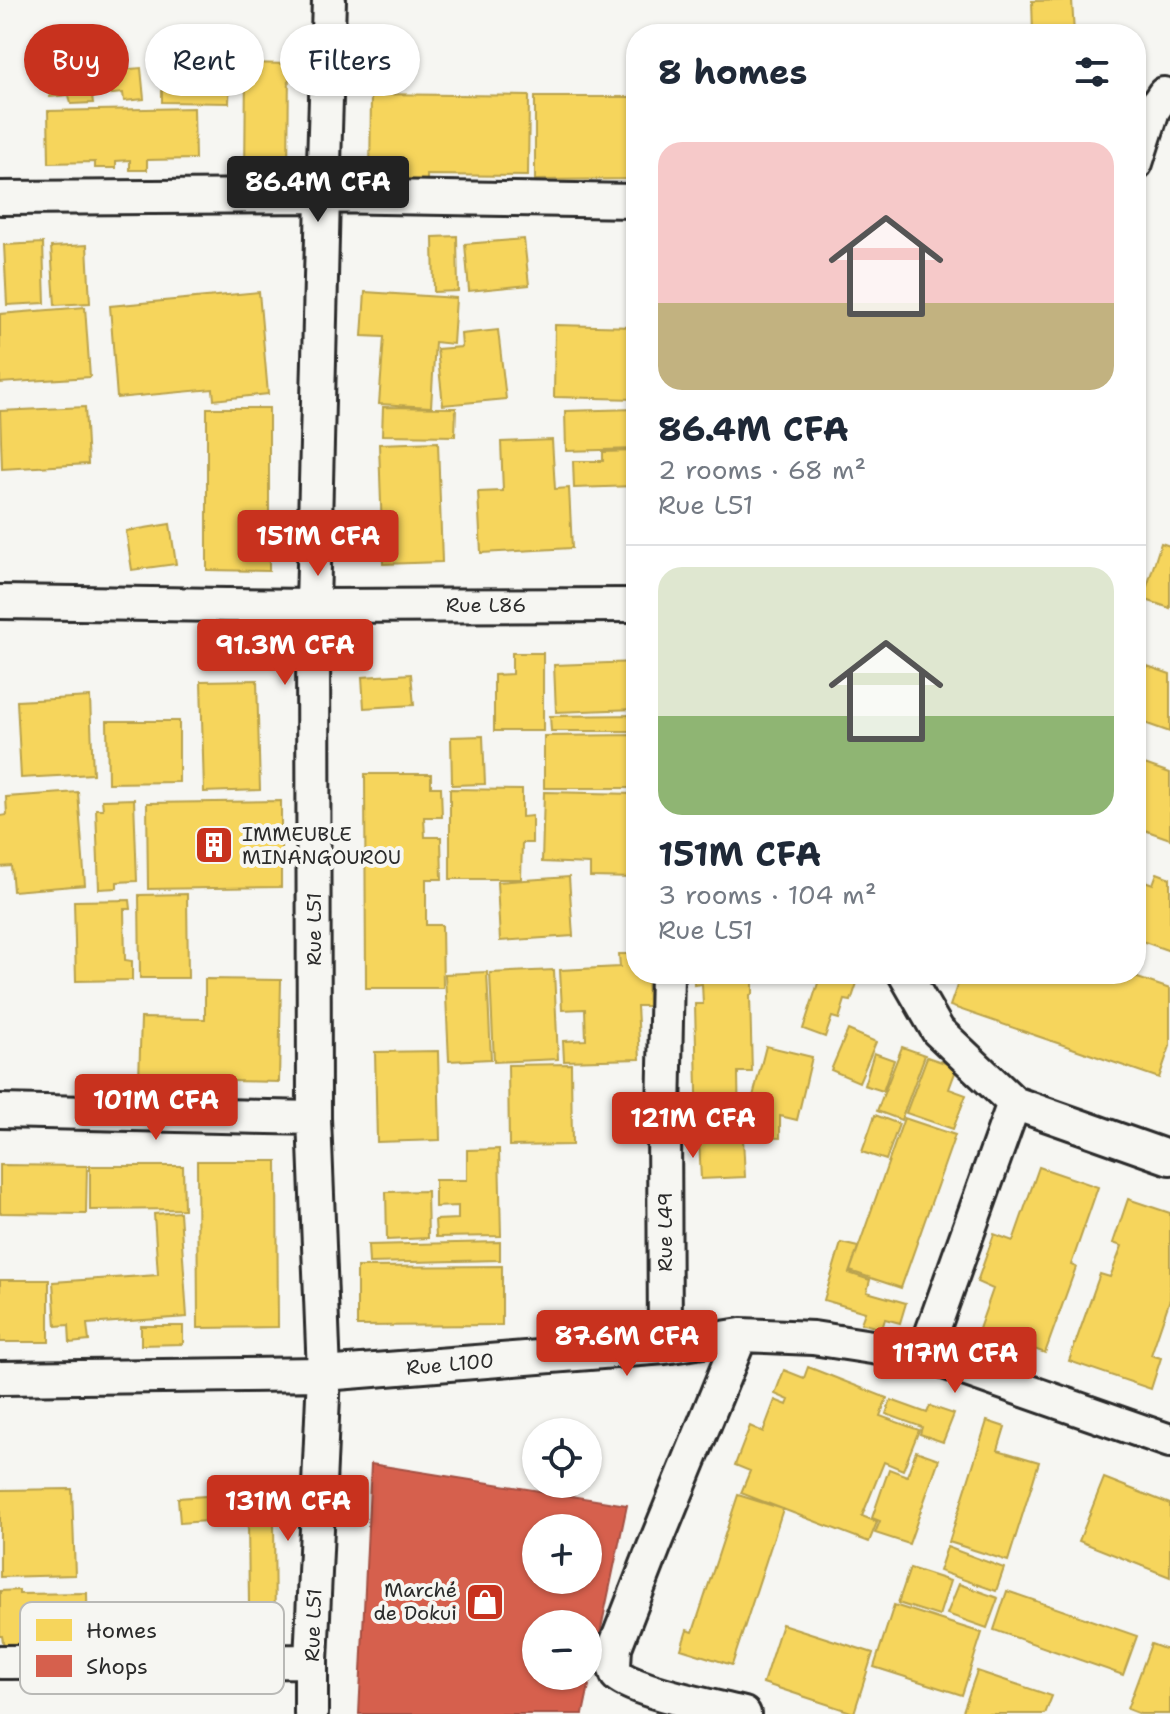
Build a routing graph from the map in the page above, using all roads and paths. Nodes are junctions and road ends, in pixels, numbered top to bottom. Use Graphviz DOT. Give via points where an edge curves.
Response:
graph roads {
  1 [pos="329,0"];
  2 [pos="1164,94"];
  3 [pos="1146,132"];
  4 [pos="323,196"];
  5 [pos="0,198"];
  6 [pos="626,201"];
  7 [pos="0,602"];
  8 [pos="626,605"];
  9 [pos="313,606"];
  10 [pos="667,984"];
  11 [pos="911,984"];
  12 [pos="1014,1103"];
  13 [pos="0,1111"];
  14 [pos="314,1118"];
  15 [pos="1170,1158"];
  16 [pos="741,1335"];
  17 [pos="665,1347"];
  18 [pos="924,1355"];
  19 [pos="324,1374"];
  20 [pos="0,1378"];
  21 [pos="1170,1441"];
  22 [pos="284,1661"];
  23 [pos="311,1661"];
  24 [pos="0,1662"];
  25 [pos="20,1662"];
  26 [pos="659,1704"];
  27 [pos="311,1714"];
  28 [pos="744,1714"];
  1 -- 4 [label="street, Rue L51"];
  2 -- 3 [label="street"];
  4 -- 5 [label="street"];
  4 -- 6 [label="street"];
  4 -- 9 [label="street, Rue L51"];
  7 -- 9 [label="street, Rue L86"];
  8 -- 9 [label="street, Rue L86"];
  9 -- 14 [label="street, Rue L51"];
  10 -- 17 [label="street, Rue L49"];
  11 -- 12 [label="street" via="938,1031"];
  12 -- 15 [label="street"];
  12 -- 18 [label="street"];
  13 -- 14 [label="street"];
  14 -- 19 [label="street, Rue L51"];
  16 -- 17 [label="street, Rue L100"];
  16 -- 18 [label="street, Rue L100" via="813,1338"];
  16 -- 26 [label="street" via="615,1647 617,1675"];
  17 -- 19 [label="street, Rue L100"];
  18 -- 21 [label="street, Rue L100"];
  19 -- 20 [label="street, Rue L100"];
  19 -- 23 [label="street, Rue L51"];
  22 -- 23 [label="street"];
  23 -- 27 [label="street, Rue L51"];
  24 -- 25 [label="street"];
  26 -- 28 [label="street"];
}
